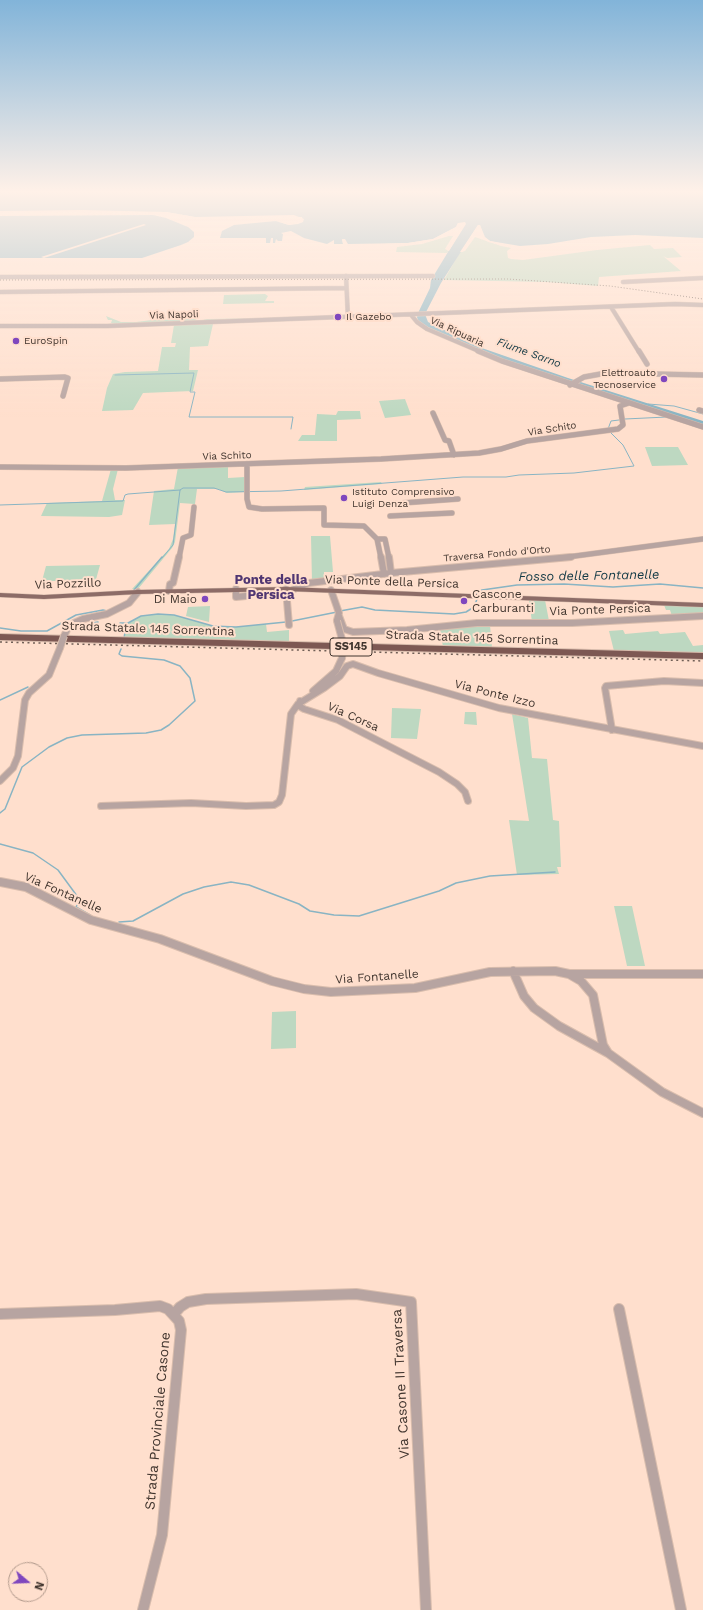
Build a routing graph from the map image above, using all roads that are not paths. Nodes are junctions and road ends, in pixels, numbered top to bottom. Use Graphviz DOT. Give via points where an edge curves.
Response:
graph roads {
  1 [pos="346,276"];
  2 [pos="433,276"];
  3 [pos="0,277"];
  4 [pos="703,278"];
  5 [pos="623,282"];
  6 [pos="346,288"];
  7 [pos="0,292"];
  8 [pos="703,305"];
  9 [pos="611,307"];
  10 [pos="412,316"];
  11 [pos="348,318"];
  12 [pos="0,326"];
  13 [pos="647,364"];
  14 [pos="703,375"];
  15 [pos="0,379"];
  16 [pos="570,385"];
  17 [pos="63,396"];
  18 [pos="611,397"];
  19 [pos="629,403"];
  20 [pos="620,408"];
  21 [pos="433,414"];
  22 [pos="703,427"];
  23 [pos="454,455"];
  24 [pos="247,464"];
  25 [pos="0,467"];
  26 [pos="458,499"];
  27 [pos="388,504"];
  28 [pos="194,507"];
  29 [pos="452,513"];
  30 [pos="390,516"];
  31 [pos="377,539"];
  32 [pos="703,539"];
  33 [pos="391,573"];
  34 [pos="384,574"];
  35 [pos="290,589"];
  36 [pos="236,590"];
  37 [pos="331,590"];
  38 [pos="169,591"];
  39 [pos="138,592"];
  40 [pos="0,595"];
  41 [pos="246,596"];
  42 [pos="703,605"];
  43 [pos="338,615"];
  44 [pos="703,616"];
  45 [pos="289,625"];
  46 [pos="0,637"];
  47 [pos="703,656"];
  48 [pos="703,682"];
  49 [pos="298,704"];
  50 [pos="612,730"];
  51 [pos="703,746"];
  52 [pos="0,781"];
  53 [pos="468,801"];
  54 [pos="101,806"];
  55 [pos="0,882"];
  56 [pos="513,971"];
  57 [pos="570,974"];
  58 [pos="703,974"];
  59 [pos="608,1054"];
  60 [pos="703,1113"];
  61 [pos="619,1309"];
  62 [pos="0,1314"];
  63 [pos="174,1314"];
  64 [pos="143,1610"];
  65 [pos="426,1610"];
  66 [pos="680,1610"];
  1 -- 2 [label="street"];
  1 -- 3 [label="street"];
  1 -- 6 [label="street"];
  4 -- 5 [label="street"];
  6 -- 7 [label="street"];
  6 -- 11 [label="street"];
  8 -- 9 [label="street, Via Napoli"];
  9 -- 10 [label="street, Via Napoli"];
  9 -- 13 [label="street"];
  10 -- 11 [label="street, Via Napoli"];
  10 -- 16 [label="street, Via Ripuaria" via="427,328 474,350"];
  11 -- 12 [label="street, Via Napoli" via="107,326"];
  14 -- 16 [label="street" via="606,374 584,377"];
  15 -- 17 [label="street" via="66,377 68,378"];
  16 -- 18 [label="street, Via Ripuaria"];
  18 -- 19 [label="street, Via Ripuaria"];
  18 -- 20 [label="street"];
  19 -- 20 [label="street" via="622,404"];
  19 -- 22 [label="street, Via Ripuaria"];
  20 -- 23 [label="street, Via Schito" via="623,425 618,429"];
  21 -- 23 [label="street"];
  23 -- 24 [label="street, Via Schito"];
  24 -- 25 [label="street, Via Schito" via="126,468"];
  24 -- 31 [label="street" via="249,507 324,508 324,525 364,526"];
  26 -- 27 [label="street"];
  28 -- 38 [label="street" via="191,535 183,538"];
  29 -- 30 [label="street"];
  31 -- 33 [label="street" via="385,540 387,543"];
  31 -- 34 [label="street"];
  32 -- 33 [label="street, Traversa Fondo d'Orto" via="584,556"];
  33 -- 34 [label="street, Traversa Fondo d'Orto"];
  34 -- 35 [label="street, Traversa Fondo d'Orto" via="309,583"];
  35 -- 36 [label="main road, Via Ponte della Persica"];
  35 -- 37 [label="main road, Via Ponte della Persica"];
  35 -- 45 [label="street"];
  36 -- 38 [label="main road, Via Ponte della Persica"];
  36 -- 41 [label="street" via="236,597"];
  37 -- 42 [label="main road, Via Ponte della Persica"];
  37 -- 43 [label="street"];
  38 -- 39 [label="main road, Via Ponte della Persica"];
  39 -- 40 [label="main road, Via Pozzillo" via="44,597"];
  39 -- 52 [label="street, bridge" via="129,603 107,614 83,619 68,628 49,675 25,700 18,756 13,768"];
  43 -- 44 [label="street, Via Ponte Persica" via="344,629 353,632 477,623 572,623"];
  43 -- 49 [label="street, Via Corsa, bridge" via="343,644 339,666"];
  46 -- 47 [label="highway, Strada Statale 145 Sorrentina / SS145"];
  48 -- 50 [label="street" via="664,681 606,686"];
  49 -- 50 [label="street, Via Ponte Izzo" via="328,686 347,666 353,664 474,702"];
  49 -- 53 [label="street, Via Corsa" via="304,709 332,717 439,772 461,788"];
  49 -- 54 [label="street" via="291,714 282,795 279,802 274,805 191,803"];
  50 -- 51 [label="street, Via Ponte Izzo"];
  55 -- 56 [label="street, Via Fontanelle" via="26,887 91,920 160,939 272,982 304,990 331,992 415,988 490,972"];
  56 -- 57 [label="street, Via Fontanelle" via="555,971"];
  56 -- 59 [label="street" via="524,996 534,1008 559,1026"];
  57 -- 58 [label="street"];
  57 -- 59 [label="street, Via Fontanelle" via="582,981 593,995 603,1045"];
  59 -- 60 [label="street" via="662,1092"];
  61 -- 66 [label="street"];
  62 -- 63 [label="street" via="160,1306"];
  63 -- 64 [label="street, Strada Provinciale Casone" via="181,1330 162,1535"];
  63 -- 65 [label="street, Via Casone II Traversa" via="188,1302 222,1298 356,1294 411,1302"];
}
